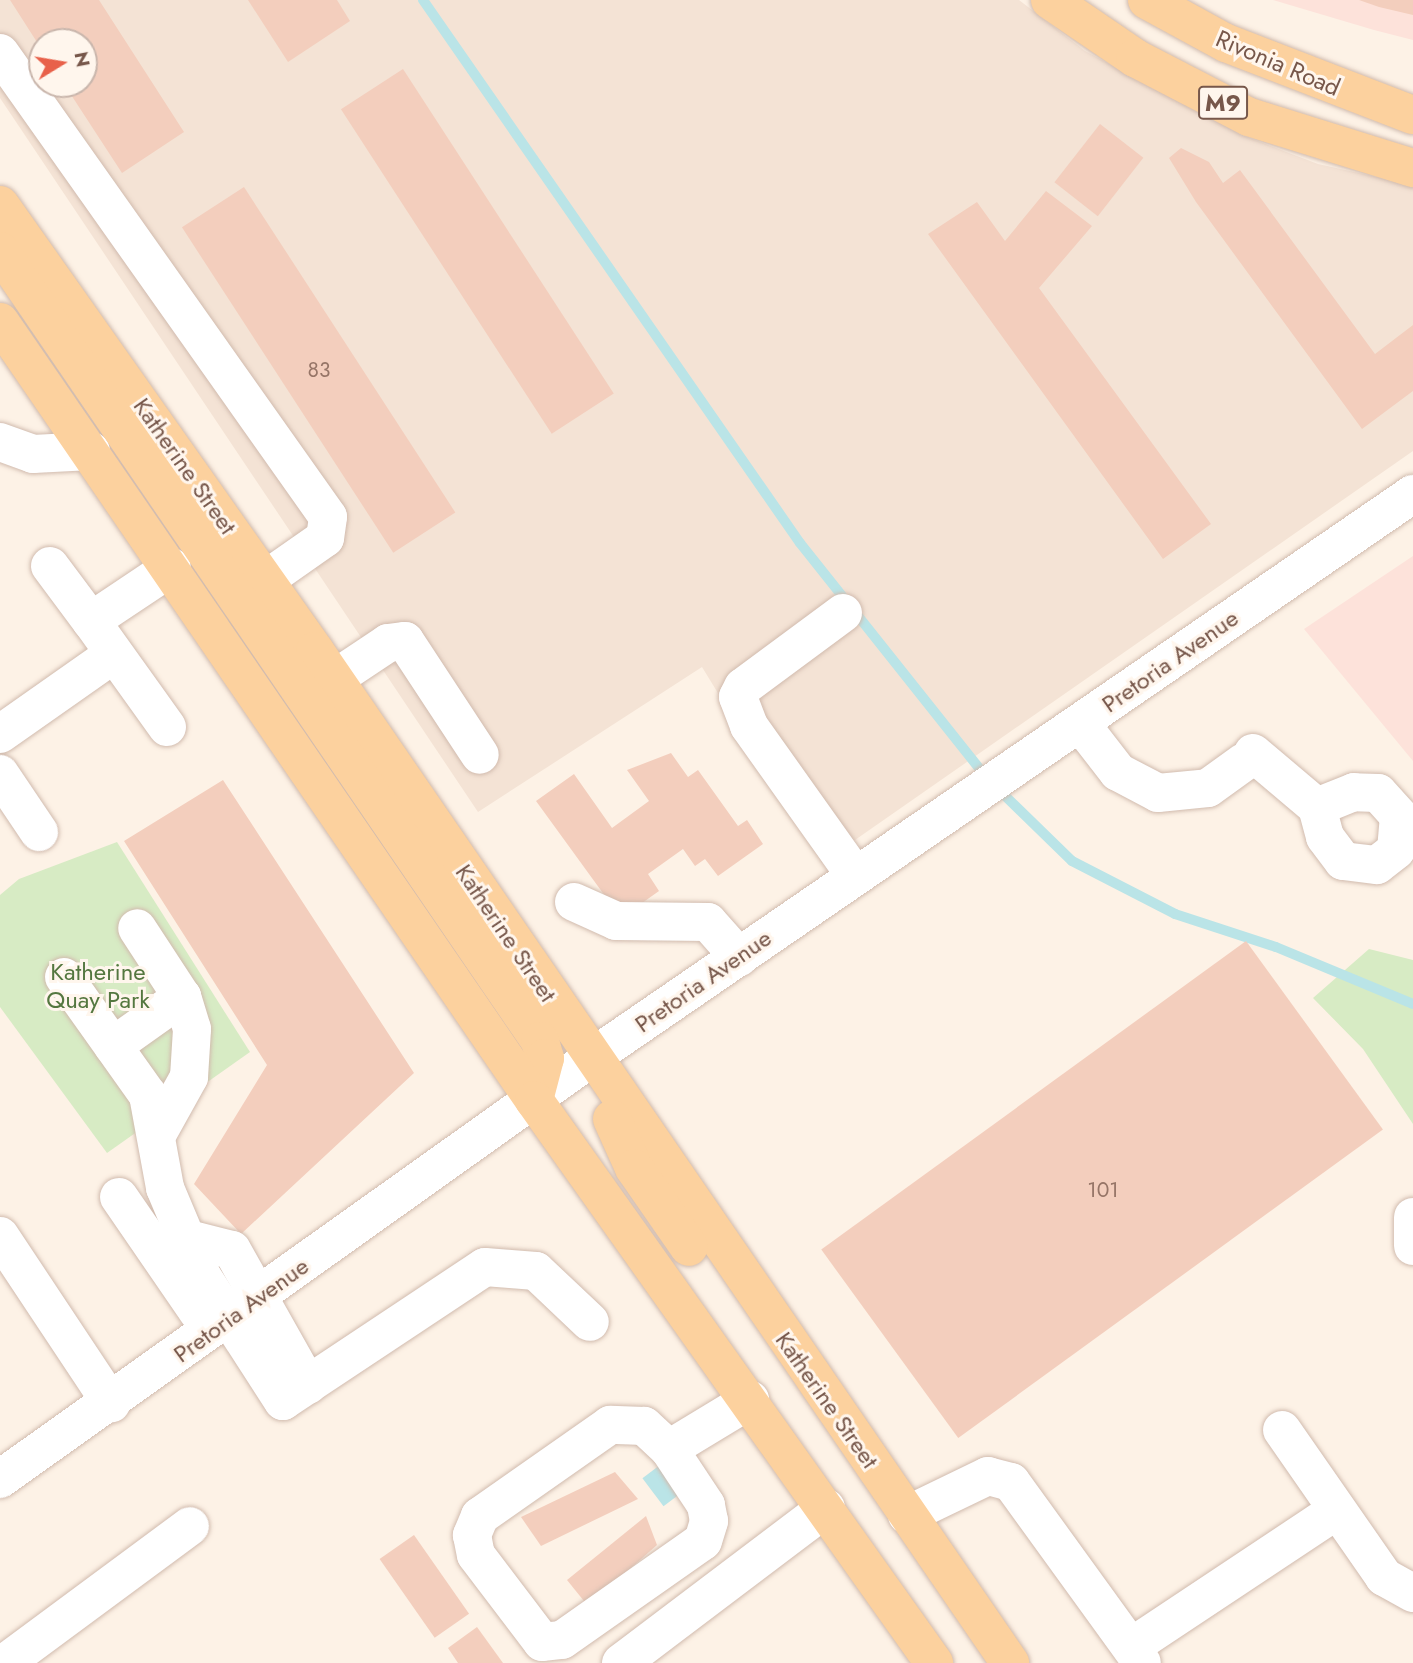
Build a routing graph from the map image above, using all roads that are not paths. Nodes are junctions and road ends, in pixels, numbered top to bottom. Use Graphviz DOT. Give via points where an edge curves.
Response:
graph roads {
  1 [pos="1051,0"];
  2 [pos="1147,0"];
  3 [pos="0,53"];
  4 [pos="1413,115"];
  5 [pos="1413,168"];
  6 [pos="0,205"];
  7 [pos="0,251"];
  8 [pos="3,334"];
  9 [pos="0,442"];
  10 [pos="90,451"];
  11 [pos="1413,494"];
  12 [pos="50,566"];
  13 [pos="172,567"];
  14 [pos="265,580"];
  15 [pos="843,613"];
  16 [pos="91,621"];
  17 [pos="114,654"];
  18 [pos="334,679"];
  19 [pos="1080,723"];
  20 [pos="167,727"];
  21 [pos="0,734"];
  22 [pos="480,755"];
  23 [pos="0,774"];
  24 [pos="1317,807"];
  25 [pos="39,832"];
  26 [pos="855,875"];
  27 [pos="574,902"];
  28 [pos="137,928"];
  29 [pos="739,957"];
  30 [pos="64,977"];
  31 [pos="182,997"];
  32 [pos="113,1046"];
  33 [pos="591,1058"];
  34 [pos="534,1100"];
  35 [pos="159,1131"];
  36 [pos="120,1197"];
  37 [pos="1413,1217"];
  38 [pos="0,1236"];
  39 [pos="1413,1245"];
  40 [pos="232,1317"];
  41 [pos="590,1322"];
  42 [pos="750,1400"];
  43 [pos="111,1403"];
  44 [pos="1282,1430"];
  45 [pos="670,1449"];
  46 [pos="0,1479"];
  47 [pos="826,1508"];
  48 [pos="1336,1511"];
  49 [pos="907,1515"];
  50 [pos="190,1526"];
  51 [pos="1413,1593"];
  52 [pos="1137,1655"];
  53 [pos="5,1663"];
  54 [pos="621,1663"];
  55 [pos="934,1663"];
  56 [pos="978,1663"];
  57 [pos="1010,1663"];
  1 -- 5 [label="main road, M9" via="1135,58 1249,117"];
  2 -- 4 [label="main road, Rivonia Road / M9" via="1226,43"];
  3 -- 14 [label="street" via="328,517 325,538"];
  6 -- 14 [label="main road, Katherine Street"];
  7 -- 34 [label="main road" via="540,1041 545,1058"];
  8 -- 10 [label="main road"];
  9 -- 10 [label="street" via="33,454"];
  10 -- 13 [label="main road"];
  11 -- 19 [label="street, Pretoria Avenue"];
  12 -- 16 [label="street"];
  13 -- 16 [label="street"];
  13 -- 34 [label="main road"];
  14 -- 18 [label="main road, Katherine Street"];
  15 -- 26 [label="street" via="743,687 738,697 748,726"];
  16 -- 17 [label="street"];
  17 -- 20 [label="street"];
  17 -- 21 [label="street"];
  18 -- 22 [label="street" via="388,643 405,641"];
  18 -- 33 [label="main road, Katherine Street"];
  19 -- 24 [label="street" via="1118,772 1158,793 1208,788 1248,757"];
  19 -- 26 [label="street, Pretoria Avenue"];
  23 -- 25 [label="street"];
  26 -- 29 [label="street, Pretoria Avenue"];
  27 -- 29 [label="street" via="616,921 708,922"];
  28 -- 31 [label="street"];
  29 -- 33 [label="street, Pretoria Avenue"];
  30 -- 32 [label="street"];
  31 -- 32 [label="street"];
  31 -- 35 [label="street" via="191,1030 189,1077"];
  32 -- 35 [label="street" via="148,1095"];
  33 -- 34 [label="street, Pretoria Avenue"];
  33 -- 49 [label="main road, Katherine Street"];
  33 -- 56 [label="main road" via="634,1168"];
  34 -- 40 [label="street, Pretoria Avenue"];
  34 -- 42 [label="main road"];
  35 -- 40 [label="street" via="165,1188 192,1240 232,1251"];
  36 -- 40 [label="street"];
  37 -- 39 [label="street"];
  38 -- 43 [label="street"];
  40 -- 41 [label="street" via="297,1394 485,1267 536,1270"];
  40 -- 43 [label="street, Pretoria Avenue"];
  42 -- 45 [label="street"];
  42 -- 47 [label="main road"];
  43 -- 46 [label="street, Pretoria Avenue"];
  44 -- 48 [label="street"];
  45 -- 45 [label="street" via="706,1505 709,1521 703,1541 562,1640 542,1642 476,1555 472,1535 480,1516 611,1424 643,1426"];
  47 -- 54 [label="street"];
  47 -- 55 [label="main road"];
  48 -- 51 [label="street" via="1384,1577"];
  48 -- 52 [label="street"];
  49 -- 52 [label="street" via="988,1476 1012,1482"];
  49 -- 57 [label="main road, Katherine Street"];
  50 -- 53 [label="street"];
}
